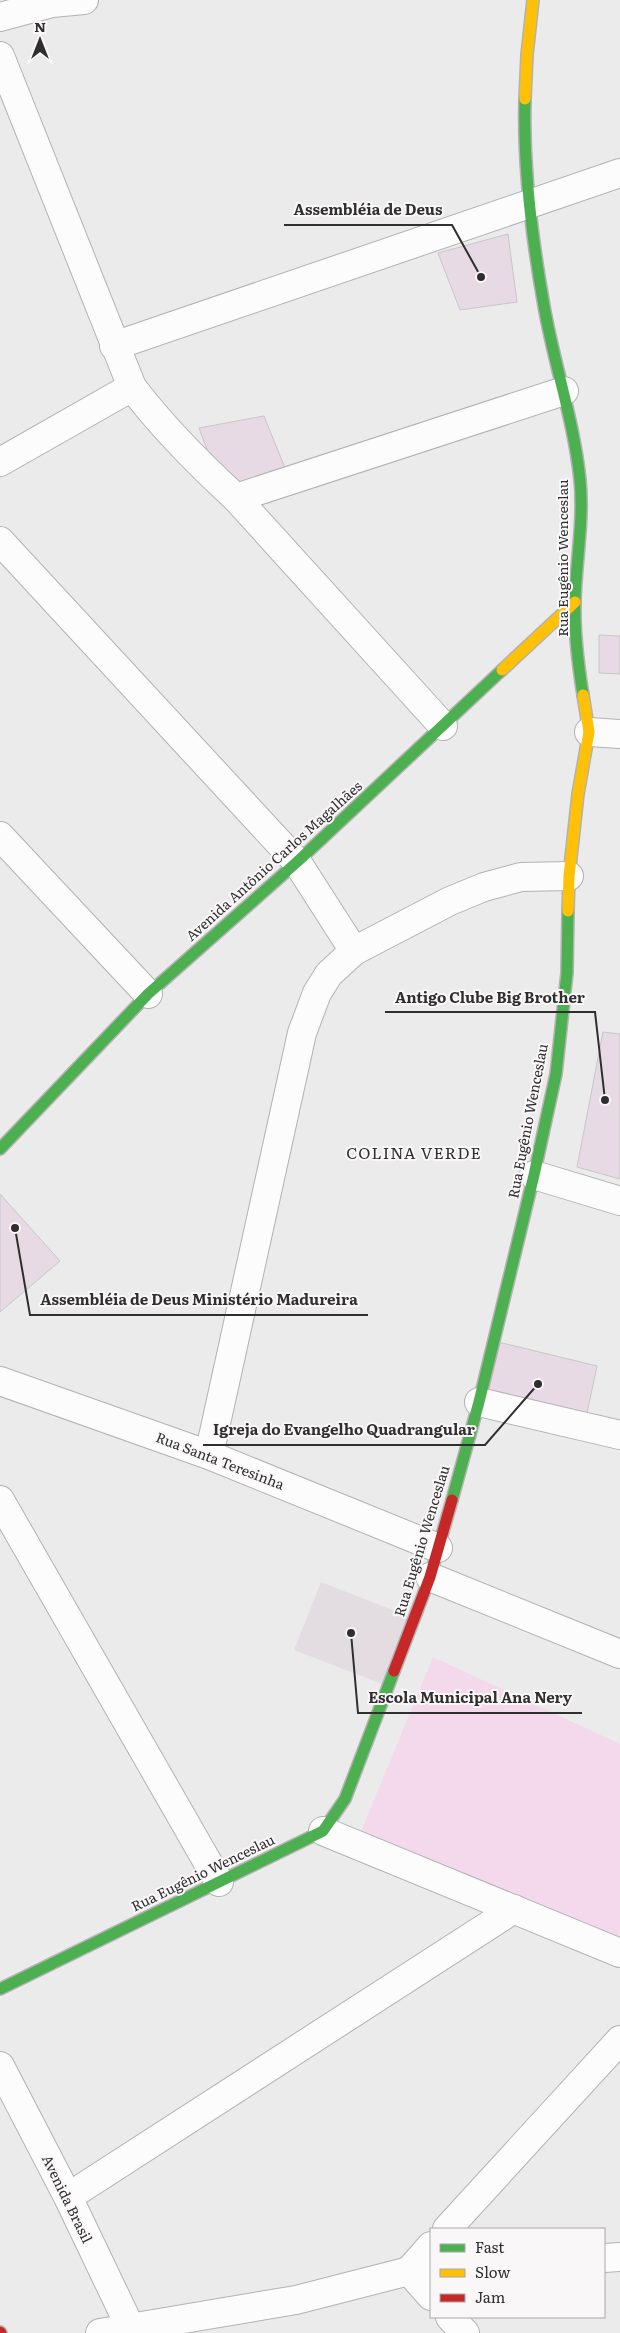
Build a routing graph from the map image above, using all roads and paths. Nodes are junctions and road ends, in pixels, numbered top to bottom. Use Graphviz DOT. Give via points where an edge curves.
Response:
graph roads {
  1 [pos="84,0"];
  2 [pos="533,0"];
  3 [pos="52,1"];
  4 [pos="0,17"];
  5 [pos="0,56"];
  6 [pos="620,173"];
  7 [pos="530,204"];
  8 [pos="114,346"];
  9 [pos="132,387"];
  10 [pos="564,391"];
  11 [pos="0,462"];
  12 [pos="236,498"];
  13 [pos="0,541"];
  14 [pos="575,602"];
  15 [pos="443,726"];
  16 [pos="589,732"];
  17 [pos="620,734"];
  18 [pos="0,836"];
  19 [pos="297,862"];
  20 [pos="569,876"];
  21 [pos="354,951"];
  22 [pos="148,994"];
  23 [pos="2,1142"];
  24 [pos="534,1174"];
  25 [pos="620,1201"];
  26 [pos="0,1380"];
  27 [pos="480,1402"];
  28 [pos="620,1435"];
  29 [pos="209,1455"];
  30 [pos="0,1500"];
  31 [pos="438,1548"];
  32 [pos="430,1577"];
  33 [pos="620,1654"];
  34 [pos="323,1831"];
  35 [pos="219,1882"];
  36 [pos="514,1910"];
  37 [pos="620,1953"];
  38 [pos="0,1989"];
  39 [pos="620,2040"];
  40 [pos="0,2066"];
  41 [pos="68,2197"];
  42 [pos="448,2228"];
  43 [pos="430,2248"];
  44 [pos="620,2257"];
  45 [pos="605,2258"];
  46 [pos="420,2270"];
  47 [pos="430,2294"];
  48 [pos="451,2318"];
  49 [pos="131,2330"];
  50 [pos="100,2333"];
  51 [pos="465,2333"];
  1 -- 3 [label="street"];
  2 -- 7 [label="street, Rua Eugênio Wenceslau" via="525,113"];
  3 -- 4 [label="street"];
  5 -- 8 [label="street"];
  6 -- 7 [label="street"];
  7 -- 8 [label="street"];
  7 -- 10 [label="street, Rua Eugênio Wenceslau" via="544,307"];
  8 -- 9 [label="street"];
  9 -- 11 [label="street"];
  9 -- 12 [label="street" via="195,460"];
  10 -- 12 [label="street"];
  10 -- 14 [label="street, Rua Eugênio Wenceslau" via="580,480"];
  12 -- 15 [label="street"];
  13 -- 19 [label="street"];
  14 -- 15 [label="street, Avenida Antônio Carlos Magalhães"];
  14 -- 16 [label="street, Rua Eugênio Wenceslau" via="579,668"];
  15 -- 19 [label="street, Avenida Antônio Carlos Magalhães"];
  16 -- 17 [label="street"];
  16 -- 20 [label="street, Rua Eugênio Wenceslau"];
  18 -- 22 [label="street"];
  19 -- 21 [label="street"];
  19 -- 22 [label="street, Avenida Antônio Carlos Magalhães"];
  20 -- 21 [label="street" via="521,877 484,887"];
  20 -- 24 [label="street, Rua Eugênio Wenceslau" via="567,973 556,1074"];
  21 -- 29 [label="street" via="329,974 317,993 302,1034"];
  22 -- 23 [label="street, Avenida Antônio Carlos Magalhães"];
  24 -- 25 [label="street"];
  24 -- 27 [label="street, Rua Eugênio Wenceslau"];
  26 -- 29 [label="street, Rua Santa Teresinha"];
  27 -- 28 [label="street"];
  27 -- 31 [label="street, Rua Eugênio Wenceslau"];
  29 -- 31 [label="street, Rua Santa Teresinha"];
  30 -- 35 [label="street"];
  31 -- 32 [label="street, Rua Eugênio Wenceslau"];
  32 -- 33 [label="street"];
  32 -- 34 [label="street, Rua Eugênio Wenceslau" via="345,1799"];
  34 -- 35 [label="street, Rua Eugênio Wenceslau"];
  34 -- 36 [label="street"];
  35 -- 38 [label="street, Rua Eugênio Wenceslau"];
  36 -- 37 [label="street"];
  36 -- 41 [label="street"];
  39 -- 42 [label="street"];
  40 -- 41 [label="street, Avenida Brasil"];
  41 -- 49 [label="street, Avenida Brasil"];
  43 -- 46 [label="street"];
  44 -- 45 [label="street"];
  46 -- 47 [label="street"];
  46 -- 49 [label="street" via="296,2300"];
  48 -- 51 [label="street"];
  49 -- 50 [label="street"];
}
